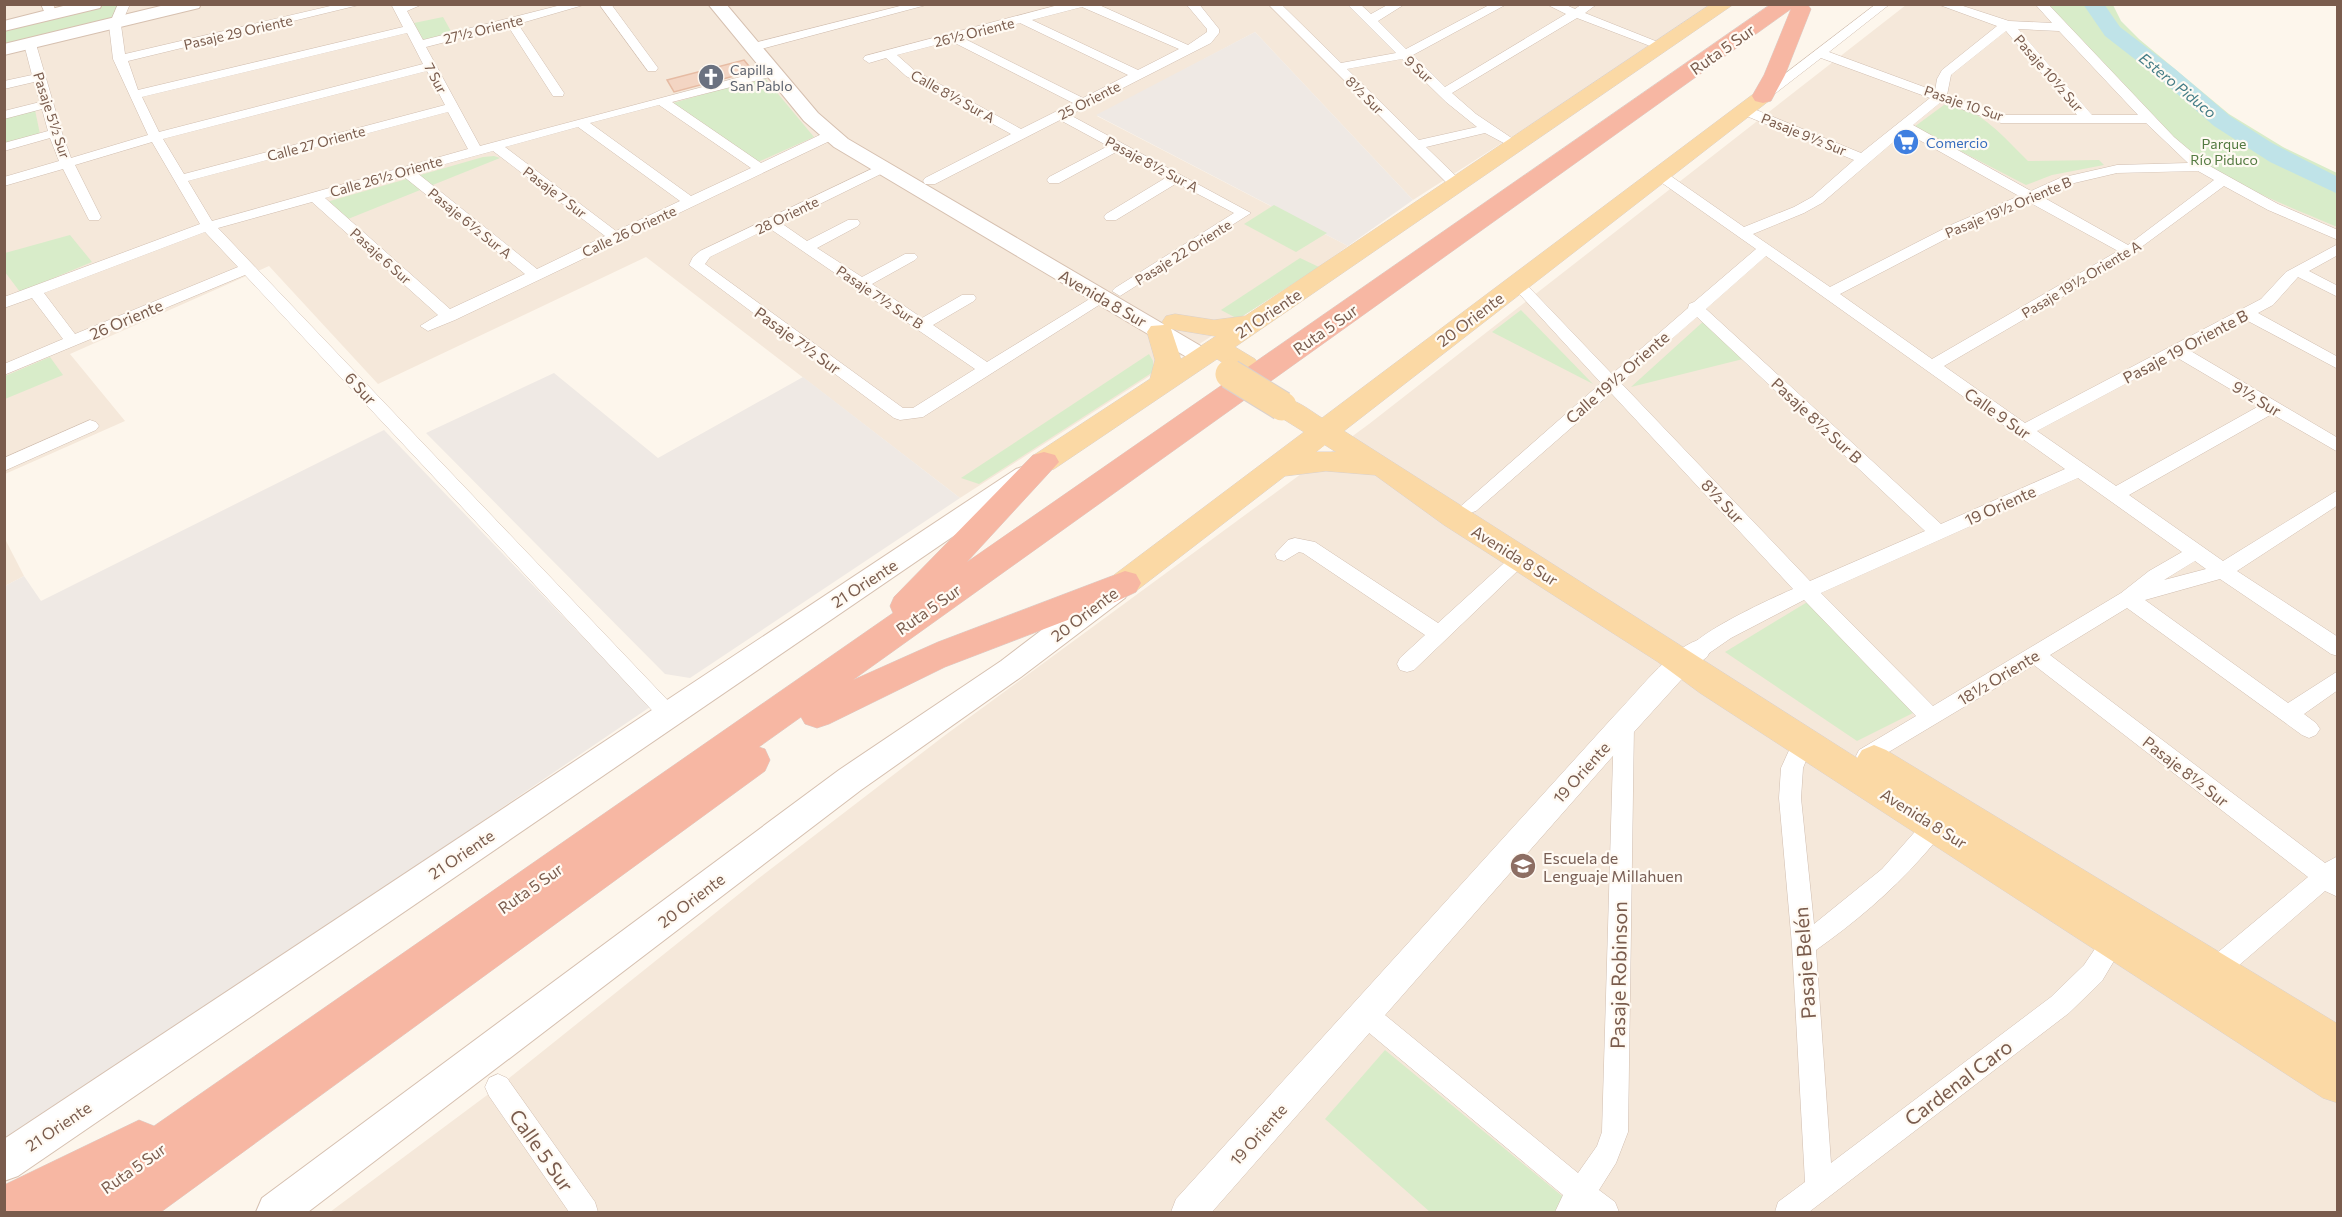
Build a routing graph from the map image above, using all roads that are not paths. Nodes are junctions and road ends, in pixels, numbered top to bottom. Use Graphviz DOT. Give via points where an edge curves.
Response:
graph roads {
  1 [pos="94,4"];
  2 [pos="124,4"];
  3 [pos="193,4"];
  4 [pos="357,4"];
  5 [pos="417,4"];
  6 [pos="581,4"];
  7 [pos="606,4"];
  8 [pos="716,4"];
  9 [pos="735,4"];
  10 [pos="924,4"];
  11 [pos="1078,4"];
  12 [pos="1086,4"];
  13 [pos="1192,4"];
  14 [pos="1274,4"];
  15 [pos="1353,4"];
  16 [pos="1399,4"];
  17 [pos="1501,4"];
  18 [pos="1552,4"];
  19 [pos="1591,4"];
  20 [pos="1725,4"];
  21 [pos="1884,4"];
  22 [pos="1943,4"];
  23 [pos="2041,4"];
  24 [pos="1798,6"];
  25 [pos="398,7"];
  26 [pos="49,10"];
  27 [pos="1576,14"];
  28 [pos="1022,19"];
  29 [pos="1370,20"];
  30 [pos="511,22"];
  31 [pos="114,24"];
  32 [pos="4,26"];
  33 [pos="2008,26"];
  34 [pos="2061,27"];
  35 [pos="410,28"];
  36 [pos="952,37"];
  37 [pos="30,44"];
  38 [pos="419,45"];
  39 [pos="762,45"];
  40 [pos="1662,46"];
  41 [pos="1188,49"];
  42 [pos="4,50"];
  43 [pos="1820,52"];
  44 [pos="888,54"];
  45 [pos="1404,55"];
  46 [pos="119,59"];
  47 [pos="869,59"];
  48 [pos="430,66"];
  49 [pos="1338,67"];
  50 [pos="652,68"];
  51 [pos="774,72"];
  52 [pos="1137,75"];
  53 [pos="39,77"];
  54 [pos="4,85"];
  55 [pos="1445,92"];
  56 [pos="558,93"];
  57 [pos="134,95"];
  58 [pos="1940,95"];
  59 [pos="663,102"];
  60 [pos="1083,103"];
  61 [pos="1754,103"];
  62 [pos="47,104"];
  63 [pos="452,107"];
  64 [pos="4,115"];
  65 [pos="1060,115"];
  66 [pos="2087,118"];
  67 [pos="2149,119"];
  68 [pos="580,122"];
  69 [pos="1905,126"];
  70 [pos="1488,128"];
  71 [pos="55,134"];
  72 [pos="831,135"];
  73 [pos="1022,135"];
  74 [pos="155,137"];
  75 [pos="1416,145"];
  76 [pos="1515,145"];
  77 [pos="495,146"];
  78 [pos="1118,146"];
  79 [pos="4,147"];
  80 [pos="476,151"];
  81 [pos="1863,159"];
  82 [pos="67,164"];
  83 [pos="2201,167"];
  84 [pos="760,168"];
  85 [pos="882,168"];
  86 [pos="406,171"];
  87 [pos="1660,175"];
  88 [pos="1177,177"];
  89 [pos="181,179"];
  90 [pos="1054,180"];
  91 [pos="2223,180"];
  92 [pos="930,181"];
  93 [pos="4,182"];
  94 [pos="1456,184"];
  95 [pos="2029,195"];
  96 [pos="314,196"];
  97 [pos="690,202"];
  98 [pos="1244,213"];
  99 [pos="94,217"];
  100 [pos="1111,217"];
  101 [pos="853,223"];
  102 [pos="771,224"];
  103 [pos="208,226"];
  104 [pos="1742,233"];
  105 [pos="2337,236"];
  106 [pos="615,237"];
  107 [pos="807,247"];
  108 [pos="2337,248"];
  109 [pos="1765,249"];
  110 [pos="2128,251"];
  111 [pos="910,257"];
  112 [pos="697,265"];
  113 [pos="248,268"];
  114 [pos="2298,271"];
  115 [pos="535,275"];
  116 [pos="1517,283"];
  117 [pos="861,284"];
  118 [pos="35,291"];
  119 [pos="2337,292"];
  120 [pos="1829,294"];
  121 [pos="1111,295"];
  122 [pos="968,298"];
  123 [pos="4,303"];
  124 [pos="1695,308"];
  125 [pos="2246,314"];
  126 [pos="449,316"];
  127 [pos="1253,323"];
  128 [pos="921,325"];
  129 [pos="428,326"];
  130 [pos="1168,327"];
  131 [pos="73,342"];
  132 [pos="2177,350"];
  133 [pos="1210,352"];
  134 [pos="2337,364"];
  135 [pos="1932,366"];
  136 [pos="4,370"];
  137 [pos="988,370"];
  138 [pos="1611,382"];
  139 [pos="1162,384"];
  140 [pos="2271,407"];
  141 [pos="900,414"];
  142 [pos="90,426"];
  143 [pos="1330,426"];
  144 [pos="2024,431"];
  145 [pos="2337,446"];
  146 [pos="1044,462"];
  147 [pos="4,465"];
  148 [pos="1276,468"];
  149 [pos="1384,468"];
  150 [pos="2079,470"];
  151 [pos="2115,495"];
  152 [pos="2337,496"];
  153 [pos="1470,506"];
  154 [pos="1939,533"];
  155 [pos="2196,552"];
  156 [pos="1284,554"];
  157 [pos="1521,559"];
  158 [pos="2223,571"];
  159 [pos="1125,583"];
  160 [pos="1807,591"];
  161 [pos="2128,598"];
  162 [pos="1439,634"];
  163 [pos="2337,648"];
  164 [pos="2035,655"];
  165 [pos="1690,656"];
  166 [pos="1407,664"];
  167 [pos="831,677"];
  168 [pos="2337,679"];
  169 [pos="818,714"];
  170 [pos="2288,714"];
  171 [pos="669,715"];
  172 [pos="1931,717"];
  173 [pos="1624,724"];
  174 [pos="2309,729"];
  175 [pos="1803,741"];
  176 [pos="1867,756"];
  177 [pos="1935,825"];
  178 [pos="2333,877"];
  179 [pos="2115,939"];
  180 [pos="1804,945"];
  181 [pos="2214,971"];
  182 [pos="1365,1014"];
  183 [pos="2337,1047"];
  184 [pos="273,1070"];
  185 [pos="2337,1083"];
  186 [pos="498,1087"];
  187 [pos="4,1162"];
  188 [pos="1819,1187"];
  189 [pos="1575,1203"];
  190 [pos="4,1210"];
  191 [pos="70,1212"];
  192 [pos="123,1212"];
  193 [pos="276,1212"];
  194 [pos="585,1212"];
  195 [pos="1188,1212"];
  196 [pos="1605,1212"];
  197 [pos="1788,1212"];
  1 -- 26 [label="main road"];
  2 -- 31 [label="street"];
  3 -- 31 [label="main road"];
  4 -- 46 [label="street, Pasaje 29 Oriente"];
  5 -- 25 [label="street"];
  6 -- 30 [label="street, 27½ Oriente"];
  7 -- 50 [label="street"];
  8 -- 39 [label="main road, Avenida 8 Sur"];
  9 -- 39 [label="main road, Avenida 8 Sur"];
  10 -- 39 [label="street"];
  11 -- 28 [label="street, 26½ Oriente"];
  12 -- 41 [label="street"];
  13 -- 41 [label="street, 25 Oriente" via="1214,31 1207,40"];
  14 -- 49 [label="street, 8½ Sur"];
  15 -- 29 [label="street, 9 Sur"];
  16 -- 29 [label="street"];
  17 -- 45 [label="street"];
  18 -- 27 [label="street"];
  19 -- 27 [label="street"];
  20 -- 40 [label="main road, 21 Oriente"];
  21 -- 43 [label="street, 20 Oriente"];
  22 -- 33 [label="street, Pasaje 10½ Sur"];
  23 -- 34 [label="street"];
  24 -- 61 [label="highway" via="1776,74"];
  24 -- 167 [label="highway, Ruta 5 Sur"];
  24 -- 169 [label="highway, Ruta 5 Sur"];
  25 -- 35 [label="street, 7 Sur"];
  26 -- 32 [label="main road"];
  27 -- 40 [label="street"];
  27 -- 55 [label="street"];
  28 -- 36 [label="street, 26½ Oriente"];
  28 -- 52 [label="street"];
  29 -- 45 [label="street, 9 Sur"];
  30 -- 38 [label="street, 27½ Oriente"];
  30 -- 56 [label="street"];
  31 -- 37 [label="main road"];
  31 -- 46 [label="street, 6 Sur"];
  33 -- 34 [label="street"];
  33 -- 58 [label="street" via="1946,73"];
  33 -- 66 [label="street, Pasaje 10½ Sur"];
  34 -- 67 [label="street"];
  35 -- 38 [label="street, 7 Sur"];
  35 -- 57 [label="street"];
  36 -- 44 [label="street, 26½ Oriente"];
  36 -- 60 [label="street"];
  37 -- 42 [label="main road"];
  37 -- 53 [label="street, Pasaje 5½ Sur"];
  38 -- 48 [label="street, 7 Sur"];
  39 -- 51 [label="main road, Avenida 8 Sur"];
  39 -- 92 [label="main road, Avenida 8 Sur" via="837,121"];
  40 -- 76 [label="main road, 21 Oriente"];
  41 -- 52 [label="street, 25 Oriente"];
  43 -- 58 [label="street, Pasaje 10 Sur"];
  43 -- 61 [label="street, 20 Oriente"];
  44 -- 47 [label="street, 26½ Oriente"];
  44 -- 73 [label="street, Calle 8½ Sur A" via="910,73"];
  45 -- 49 [label="street"];
  45 -- 55 [label="street, 9 Sur"];
  46 -- 57 [label="street, 6 Sur"];
  48 -- 63 [label="street, 7 Sur"];
  48 -- 74 [label="street"];
  49 -- 75 [label="street, 8½ Sur"];
  51 -- 59 [label="street, Calle 26½ Oriente"];
  51 -- 72 [label="main road, Avenida 8 Sur"];
  52 -- 60 [label="street, 25 Oriente"];
  53 -- 54 [label="street"];
  53 -- 62 [label="street, Pasaje 5½ Sur"];
  55 -- 70 [label="street, 9 Sur"];
  57 -- 74 [label="street, 6 Sur"];
  58 -- 66 [label="street, Pasaje 10 Sur" via="2007,119"];
  58 -- 69 [label="street"];
  59 -- 68 [label="street, Calle 26½ Oriente"];
  59 -- 84 [label="street"];
  60 -- 65 [label="street, 25 Oriente"];
  61 -- 81 [label="street, Pasaje 9½ Sur"];
  61 -- 87 [label="main road, 20 Oriente"];
  62 -- 64 [label="street"];
  62 -- 71 [label="street, Pasaje 5½ Sur"];
  63 -- 80 [label="street, 7 Sur"];
  63 -- 89 [label="street, Calle 27 Oriente"];
  65 -- 73 [label="street, 25 Oriente"];
  65 -- 78 [label="street, Pasaje 8½ Sur A"];
  66 -- 67 [label="street, Pasaje 10 Sur"];
  67 -- 83 [label="street"];
  68 -- 77 [label="street, Calle 26½ Oriente"];
  68 -- 97 [label="street"];
  69 -- 81 [label="street"];
  69 -- 95 [label="street"];
  70 -- 75 [label="street"];
  70 -- 76 [label="street, 9 Sur"];
  71 -- 79 [label="street"];
  71 -- 82 [label="street, Pasaje 5½ Sur"];
  72 -- 84 [label="street, Calle 26 Oriente"];
  72 -- 85 [label="main road, Avenida 8 Sur"];
  73 -- 92 [label="street, 25 Oriente"];
  74 -- 82 [label="street"];
  74 -- 89 [label="street, 6 Sur"];
  75 -- 94 [label="street, 8½ Sur"];
  76 -- 94 [label="main road, 21 Oriente"];
  77 -- 80 [label="street, Calle 26½ Oriente"];
  77 -- 106 [label="street, Pasaje 7 Sur"];
  78 -- 88 [label="street, Pasaje 8½ Sur A"];
  78 -- 90 [label="street"];
  80 -- 86 [label="street, Calle 26½ Oriente"];
  81 -- 104 [label="street" via="1809,205"];
  82 -- 93 [label="street"];
  82 -- 99 [label="street, Pasaje 5½ Sur"];
  83 -- 91 [label="street"];
  83 -- 95 [label="street, Pasaje 19½ Oriente B" via="2103,171"];
  84 -- 97 [label="street, Calle 26 Oriente"];
  85 -- 102 [label="street, 28 Oriente"];
  85 -- 121 [label="main road, Avenida 8 Sur"];
  86 -- 96 [label="street, Calle 26½ Oriente"];
  86 -- 115 [label="street, Pasaje 6½ Sur A"];
  87 -- 104 [label="street, Calle 9 Sur"];
  87 -- 116 [label="main road, 20 Oriente"];
  88 -- 98 [label="street, Pasaje 8½ Sur A"];
  88 -- 100 [label="street"];
  89 -- 103 [label="street, 6 Sur"];
  91 -- 105 [label="street"];
  91 -- 110 [label="street, Pasaje 19½ Oriente A"];
  92 -- 121 [label="main road, Avenida 8 Sur"];
  94 -- 127 [label="main road, 21 Oriente"];
  95 -- 110 [label="street"];
  95 -- 120 [label="street, Pasaje 19½ Oriente B"];
  96 -- 103 [label="street, Calle 26½ Oriente"];
  96 -- 126 [label="street, Pasaje 6 Sur"];
  97 -- 106 [label="street, Calle 26 Oriente"];
  98 -- 121 [label="street, Pasaje 22 Oriente"];
  101 -- 107 [label="street"];
  102 -- 107 [label="street, Pasaje 7½ Sur B"];
  102 -- 112 [label="street, 28 Oriente" via="705,254"];
  103 -- 113 [label="street, 6 Sur"];
  103 -- 118 [label="street, Calle 26½ Oriente"];
  104 -- 109 [label="street, Calle 9 Sur"];
  106 -- 115 [label="street, Calle 26 Oriente"];
  107 -- 117 [label="street, Pasaje 7½ Sur B"];
  108 -- 114 [label="street, Pasaje 19 Oriente B"];
  109 -- 120 [label="street, Calle 9 Sur"];
  109 -- 124 [label="street, Calle 19½ Oriente"];
  110 -- 135 [label="street, Pasaje 19½ Oriente A"];
  111 -- 117 [label="street"];
  112 -- 141 [label="street, Pasaje 7½ Sur"];
  113 -- 131 [label="street, 26 Oriente"];
  113 -- 171 [label="street, 6 Sur"];
  114 -- 119 [label="street"];
  114 -- 125 [label="street, Pasaje 19 Oriente B" via="2273,298"];
  115 -- 126 [label="street, Calle 26 Oriente"];
  116 -- 138 [label="street, 8½ Sur"];
  116 -- 143 [label="main road, 20 Oriente"];
  117 -- 128 [label="street, Pasaje 7½ Sur B"];
  118 -- 123 [label="street, Calle 26½ Oriente"];
  118 -- 131 [label="street"];
  120 -- 135 [label="street, Calle 9 Sur"];
  121 -- 130 [label="main road, Avenida 8 Sur"];
  121 -- 137 [label="street, Pasaje 22 Oriente"];
  122 -- 128 [label="street"];
  124 -- 138 [label="street, Calle 19½ Oriente"];
  124 -- 154 [label="street, Pasaje 8½ Sur B"];
  125 -- 132 [label="street, Pasaje 19 Oriente B"];
  125 -- 134 [label="street"];
  126 -- 129 [label="street, Calle 26 Oriente"];
  127 -- 130 [label="main road" via="1214,328"];
  127 -- 133 [label="main road, 21 Oriente"];
  128 -- 137 [label="street, Pasaje 7½ Sur B"];
  130 -- 133 [label="main road, Avenida 8 Sur"];
  130 -- 139 [label="main road" via="1168,360"];
  131 -- 136 [label="street, 26 Oriente"];
  132 -- 140 [label="street, 9½ Sur"];
  132 -- 144 [label="street, Pasaje 19 Oriente B"];
  133 -- 139 [label="main road, 21 Oriente"];
  133 -- 143 [label="main road, Avenida 8 Sur, bridge"];
  135 -- 144 [label="street, Calle 9 Sur"];
  137 -- 141 [label="street, Pasaje 22 Oriente" via="917,413"];
  138 -- 153 [label="street, Calle 19½ Oriente"];
  138 -- 160 [label="street, 8½ Sur"];
  139 -- 146 [label="main road, 21 Oriente"];
  140 -- 145 [label="street, 9½ Sur"];
  140 -- 151 [label="street"];
  142 -- 147 [label="street"];
  143 -- 148 [label="main road, 20 Oriente"];
  143 -- 149 [label="main road, Avenida 8 Sur"];
  143 -- 153 [label="main road, Avenida 8 Sur"];
  144 -- 150 [label="street, Calle 9 Sur"];
  146 -- 167 [label="highway" via="903,610"];
  146 -- 171 [label="main road, 21 Oriente"];
  148 -- 149 [label="main road" via="1319,461"];
  148 -- 159 [label="main road, 20 Oriente"];
  149 -- 157 [label="main road, Avenida 8 Sur"];
  150 -- 151 [label="street, Calle 9 Sur"];
  150 -- 154 [label="street, 19 Oriente"];
  151 -- 155 [label="street, Calle 9 Sur"];
  152 -- 158 [label="street, 18½ Oriente"];
  153 -- 165 [label="main road, Avenida 8 Sur"];
  154 -- 160 [label="street, 19 Oriente"];
  155 -- 158 [label="street, Calle 9 Sur"];
  155 -- 161 [label="street, 18½ Oriente"];
  156 -- 162 [label="street" via="1295,545 1308,547"];
  157 -- 162 [label="street"];
  157 -- 165 [label="main road, Avenida 8 Sur"];
  158 -- 161 [label="street, 18½ Oriente"];
  158 -- 163 [label="street, Calle 9 Sur"];
  159 -- 169 [label="highway" via="1071,608 950,651"];
  159 -- 193 [label="main road, 20 Oriente" via="1011,669 850,780"];
  160 -- 165 [label="street, 19 Oriente" via="1752,617"];
  160 -- 172 [label="street, 8½ Sur"];
  161 -- 164 [label="street, 18½ Oriente"];
  161 -- 170 [label="street"];
  162 -- 166 [label="street"];
  164 -- 172 [label="street, 18½ Oriente"];
  164 -- 178 [label="street, Pasaje 8½ Sur"];
  165 -- 173 [label="street, 19 Oriente"];
  165 -- 175 [label="main road, Avenida 8 Sur"];
  165 -- 176 [label="main road, Avenida 8 Sur"];
  167 -- 184 [label="highway, Ruta 5 Sur"];
  168 -- 170 [label="street"];
  169 -- 192 [label="highway, Ruta 5 Sur"];
  170 -- 174 [label="street"];
  171 -- 187 [label="main road, 21 Oriente"];
  172 -- 176 [label="street, 18½ Oriente"];
  173 -- 182 [label="street, 19 Oriente"];
  173 -- 189 [label="street, Pasaje Robinson" via="1615,1132 1607,1154"];
  175 -- 177 [label="main road, Avenida 8 Sur"];
  175 -- 180 [label="street, Pasaje Belén" via="1792,768 1790,798"];
  176 -- 181 [label="main road, Avenida 8 Sur"];
  177 -- 179 [label="main road, Avenida 8 Sur"];
  177 -- 180 [label="street" via="1871,896"];
  178 -- 181 [label="street"];
  179 -- 185 [label="main road, Avenida 8 Sur"];
  179 -- 188 [label="street, Cardenal Caro" via="2094,973 2060,1005"];
  180 -- 188 [label="street, Pasaje Belén"];
  181 -- 183 [label="main road, Avenida 8 Sur"];
  182 -- 189 [label="street"];
  182 -- 195 [label="street, 19 Oriente"];
  184 -- 190 [label="highway"];
  184 -- 191 [label="highway, Ruta 5 Sur"];
  186 -- 194 [label="street, Calle 5 Sur"];
  188 -- 197 [label="street, Cardenal Caro"];
  189 -- 196 [label="street"];
}
